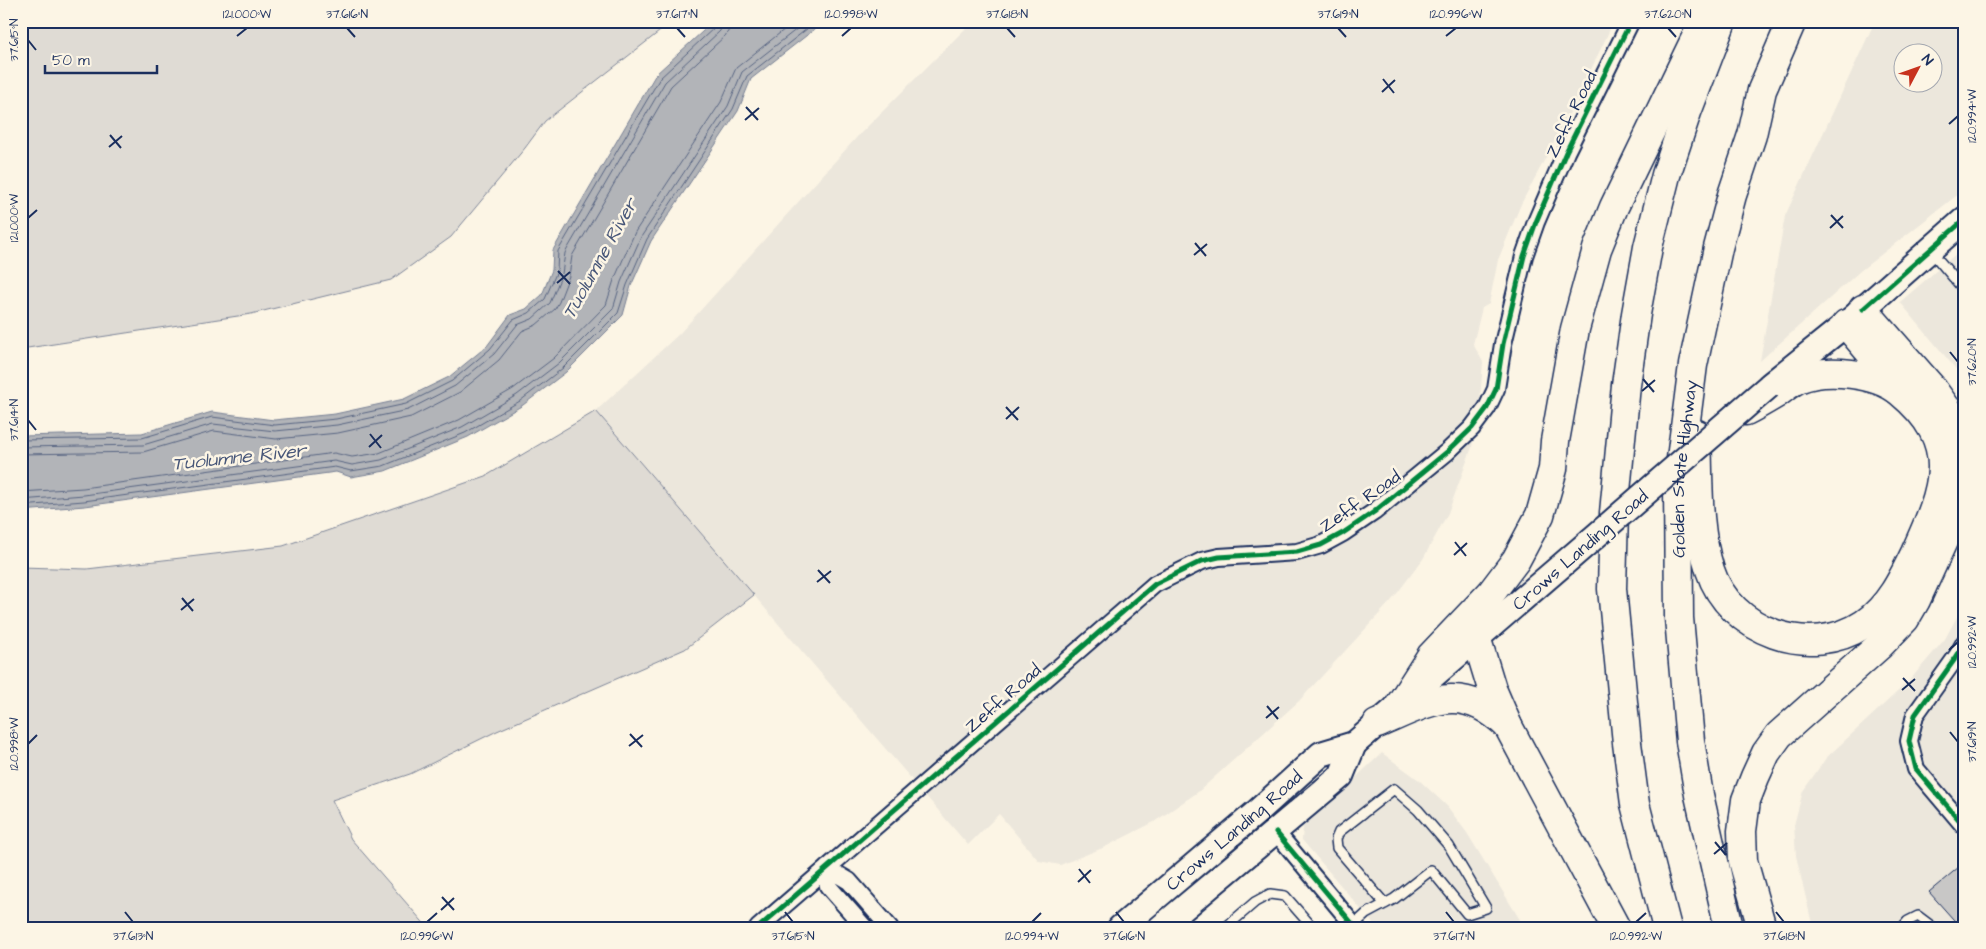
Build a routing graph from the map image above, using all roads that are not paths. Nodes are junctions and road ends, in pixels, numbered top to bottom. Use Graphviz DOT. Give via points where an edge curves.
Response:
graph roads {
  1 [pos="1631,21"];
  2 [pos="1704,21"];
  3 [pos="1722,21"];
  4 [pos="1792,21"];
  5 [pos="1965,219"];
  6 [pos="1930,250"];
  7 [pos="1965,291"];
  8 [pos="1855,316"];
  9 [pos="1693,365"];
  10 [pos="1772,390"];
  11 [pos="1913,403"];
  12 [pos="1728,422"];
  13 [pos="1477,640"];
  14 [pos="1965,642"];
  15 [pos="1399,706"];
  16 [pos="1378,724"];
  17 [pos="1508,726"];
  18 [pos="1354,744"];
  19 [pos="1965,827"];
  20 [pos="1276,832"];
  21 [pos="827,868"];
  22 [pos="1385,904"];
  23 [pos="1165,926"];
  24 [pos="1355,926"];
  25 [pos="758,928"];
  26 [pos="865,928"];
  27 [pos="890,928"];
  28 [pos="1120,928"];
  29 [pos="1225,928"];
  30 [pos="1313,928"];
  31 [pos="1616,928"];
  32 [pos="1667,928"];
  33 [pos="1729,928"];
  34 [pos="1762,928"];
  35 [pos="1902,928"];
  36 [pos="1934,928"];
  1 -- 21 [label="street, Zeff Road" via="1566,152 1536,222 1524,256 1496,389 1472,428 1374,512 1320,545 1297,552 1219,557 1202,561 1154,584"];
  2 -- 15 [label="highway" via="1597,249 1574,329 1555,441 1554,469 1540,515 1516,560 1491,593 1431,656"];
  3 -- 32 [label="highway" via="1666,175 1648,248 1626,385 1614,514 1612,589 1627,743 1635,804"];
  4 -- 9 [label="highway, Golden State Highway" via="1762,90 1718,248"];
  5 -- 6 [label="main road"];
  6 -- 7 [label="lane"];
  6 -- 8 [label="main road"];
  8 -- 10 [label="main road"];
  8 -- 11 [label="highway"];
  8 -- 34 [label="highway" via="1932,388 1952,416 1961,437 1964,459 1962,500 1905,619 1779,735 1755,776 1746,800 1743,861"];
  9 -- 11 [label="highway" via="1701,524 1710,571 1727,603 1752,624 1778,636 1821,639 1850,631 1866,623 1891,598 1902,580 1941,487 1939,446 1928,422"];
  9 -- 33 [label="highway, Golden State Highway" via="1678,482 1679,618 1698,795"];
  10 -- 11 [label="highway" via="1815,373 1853,374 1876,379 1897,389"];
  10 -- 12 [label="highway, bridge"];
  12 -- 13 [label="main road, Crows Landing Road, bridge"];
  13 -- 15 [label="main road, Crows Landing Road"];
  13 -- 17 [label="highway" via="1492,689"];
  14 -- 19 [label="street" via="1915,716 1909,741 1916,769"];
  15 -- 16 [label="main road, Crows Landing Road"];
  16 -- 17 [label="highway" via="1446,698 1481,705"];
  16 -- 18 [label="main road, Crows Landing Road"];
  17 -- 31 [label="highway"];
  18 -- 20 [label="main road, Crows Landing Road" via="1341,776"];
  18 -- 28 [label="main road, Crows Landing Road" via="1321,754"];
  20 -- 23 [label="main road, Crows Landing Road"];
  20 -- 24 [label="street"];
  21 -- 25 [label="street, Zeff Road"];
  21 -- 26 [label="street" via="828,886"];
  21 -- 27 [label="street" via="849,881"];
  22 -- 22 [label="lane" via="1431,870 1467,914 1486,908 1449,846 1418,810 1394,789 1339,832 1336,839 1337,848"];
  22 -- 24 [label="lane" via="1366,914"];
  29 -- 30 [label="lane" via="1255,902 1270,894 1285,896"];
  35 -- 36 [label="lane" via="1908,920 1918,916"];
}
